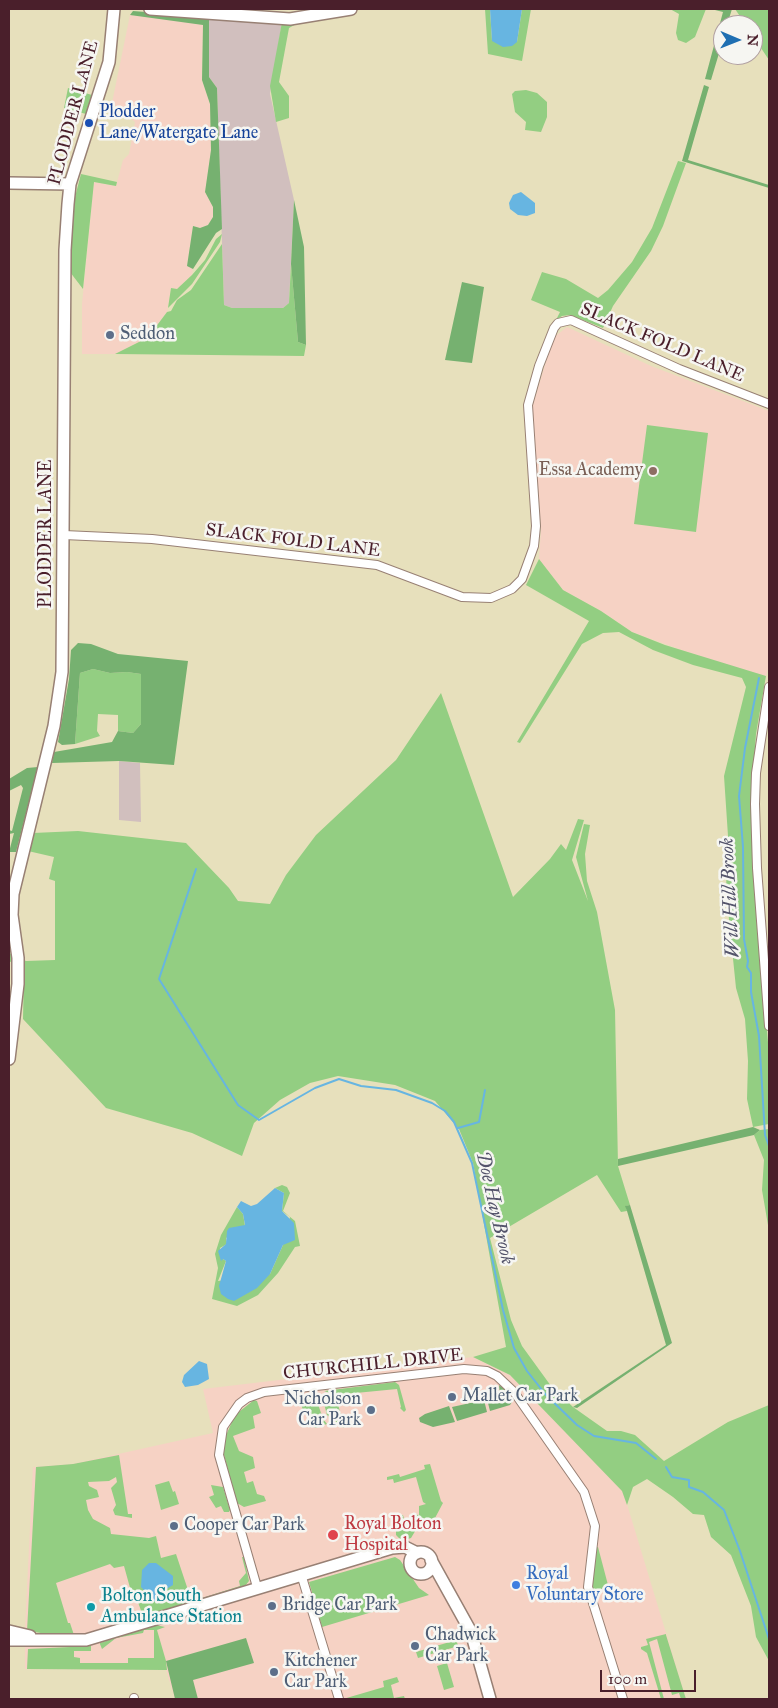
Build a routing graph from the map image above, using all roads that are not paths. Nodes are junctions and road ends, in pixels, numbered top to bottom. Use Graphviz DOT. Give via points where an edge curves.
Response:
graph roads {
  1 [pos="114,9"];
  2 [pos="150,9"];
  3 [pos="351,9"];
  4 [pos="9,183"];
  5 [pos="70,184"];
  6 [pos="769,404"];
  7 [pos="64,535"];
  8 [pos="769,687"];
  9 [pos="766,724"];
  10 [pos="767,971"];
  11 [pos="769,1026"];
  12 [pos="9,1039"];
  13 [pos="9,1059"];
  14 [pos="414,1557"];
  15 [pos="431,1560"];
  16 [pos="425,1573"];
  17 [pos="301,1574"];
  18 [pos="256,1587"];
  19 [pos="447,1591"];
  20 [pos="9,1631"];
  21 [pos="9,1640"];
  22 [pos="49,1641"];
  23 [pos="339,1699"];
  24 [pos="490,1699"];
  25 [pos="623,1699"];
  1 -- 5 [label="main road, PLODDER LANE" via="109,62"];
  2 -- 3 [label="main road" via="290,19"];
  4 -- 5 [label="main road"];
  5 -- 7 [label="main road, PLODDER LANE" via="66,250"];
  6 -- 7 [label="street, SLACK FOLD LANE" via="679,369 571,320 558,323 539,366 528,405 536,526 534,546 522,579 512,589 491,598 462,597 377,565 160,540"];
  7 -- 12 [label="main road, PLODDER LANE" via="62,672 54,726 14,894 12,915 18,984"];
  8 -- 9 [label="street"];
  9 -- 10 [label="street" via="756,772 756,804 757,868"];
  10 -- 11 [label="street"];
  12 -- 13 [label="main road, PLODDER LANE"];
  14 -- 15 [label="main road" via="427,1554"];
  14 -- 16 [label="main road" via="415,1572"];
  14 -- 17 [label="main road" via="405,1547"];
  15 -- 16 [label="main road" via="430,1569"];
  15 -- 19 [label="main road"];
  16 -- 19 [label="main road"];
  17 -- 18 [label="main road"];
  17 -- 23 [label="street"];
  18 -- 22 [label="main road" via="92,1639"];
  18 -- 25 [label="street, CHURCHILL DRIVE" via="219,1455 223,1427 239,1404 264,1392 464,1369 487,1372 498,1376 514,1392 584,1492 595,1526 588,1587"];
  19 -- 24 [label="main road" via="473,1637"];
  20 -- 22 [label="main road"];
  21 -- 22 [label="main road"];
}
